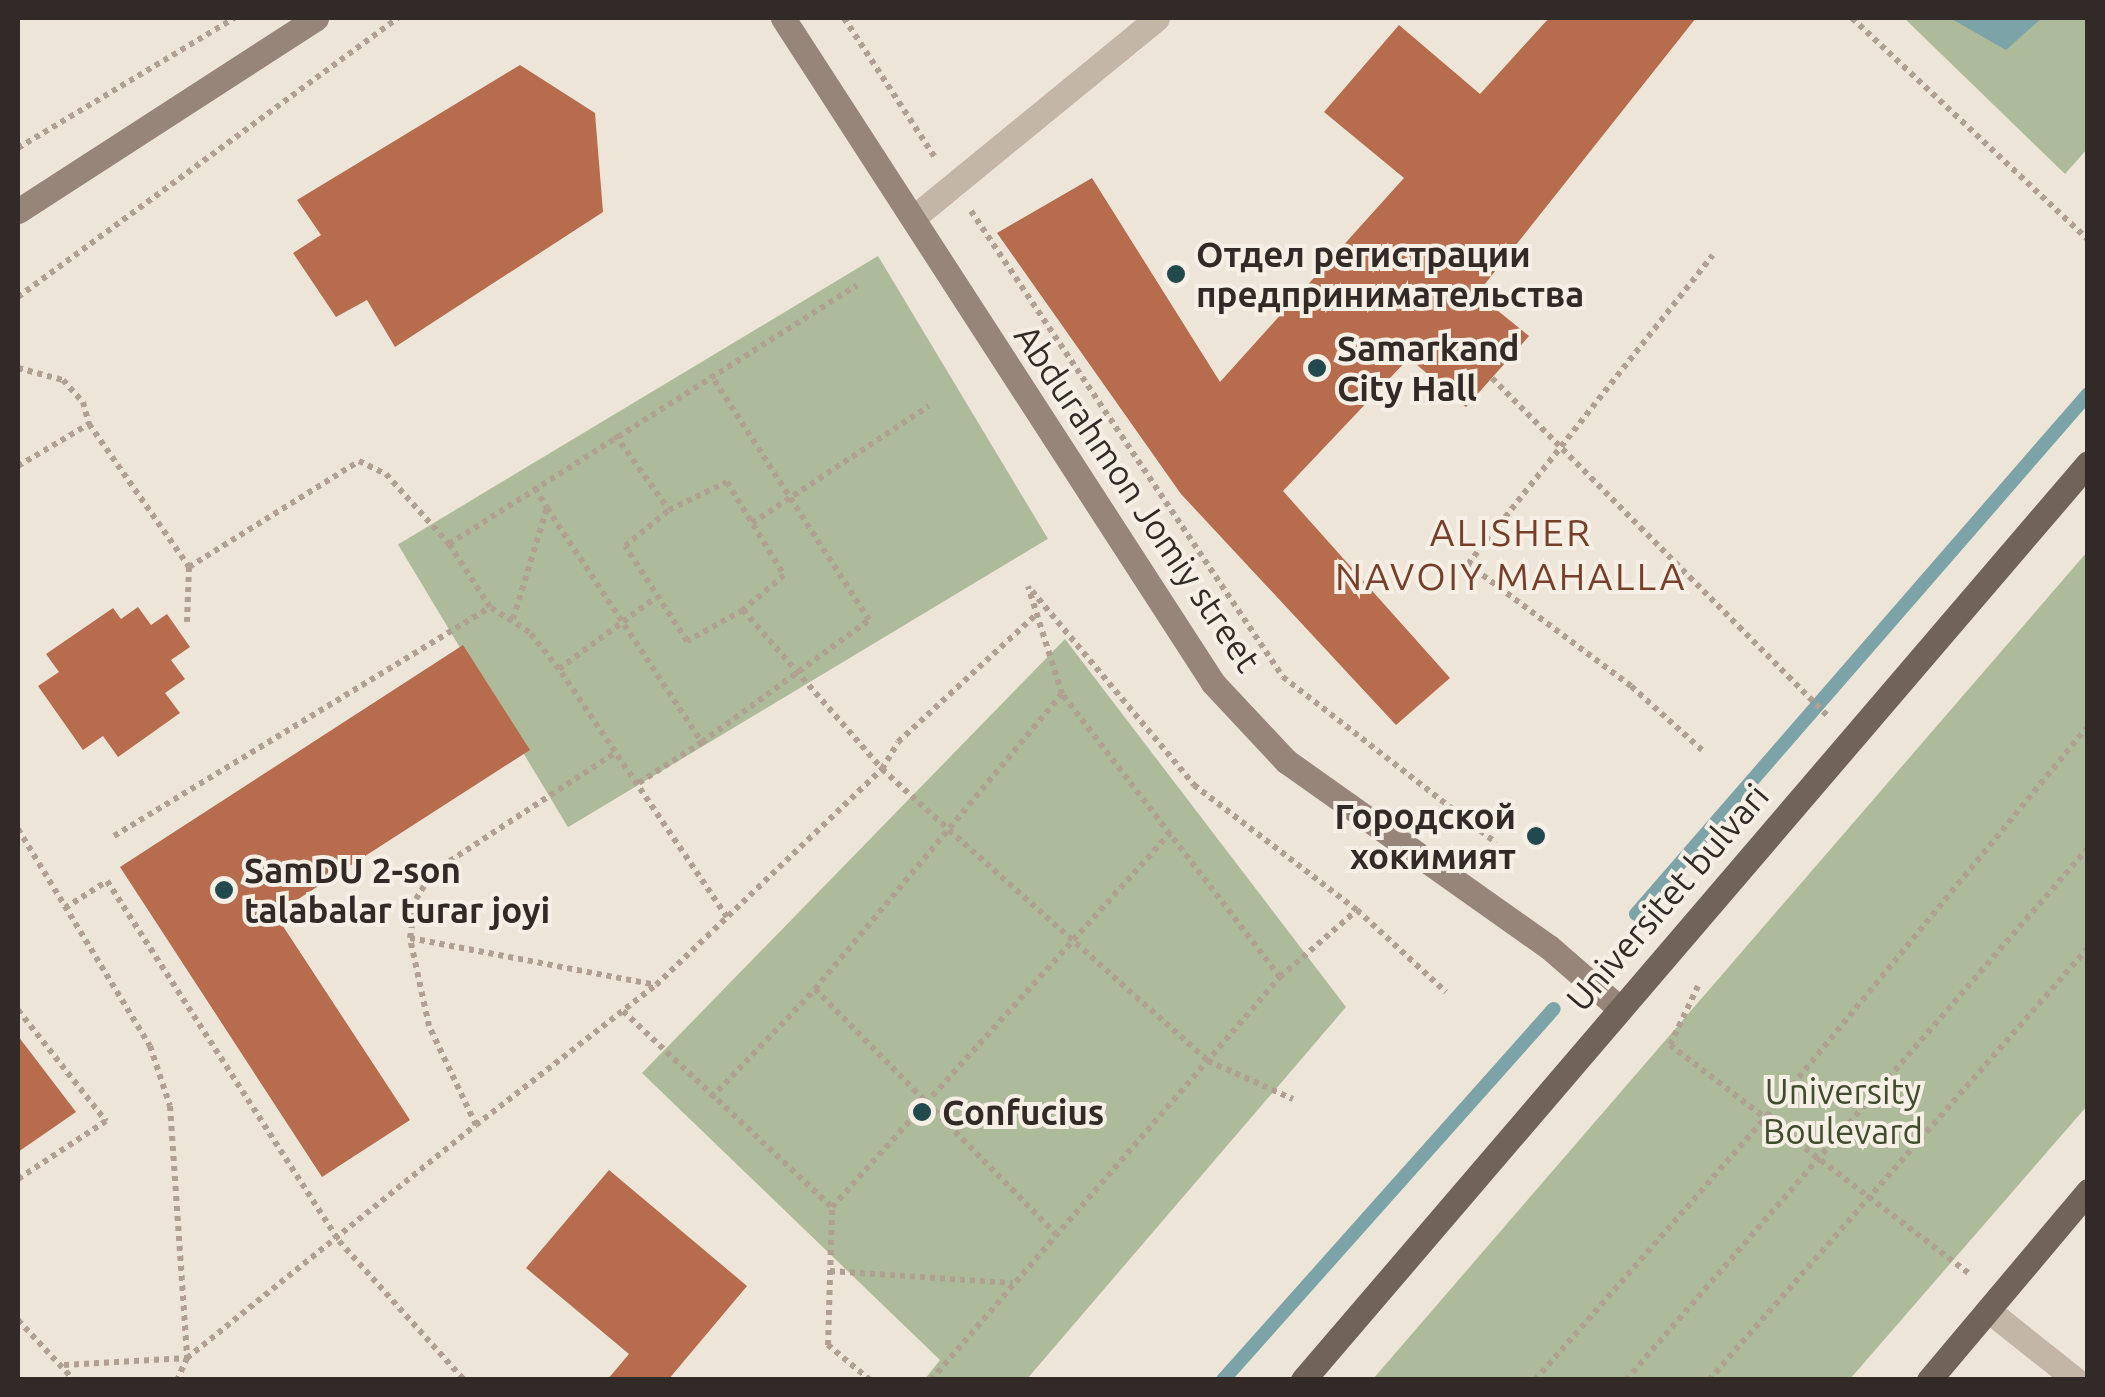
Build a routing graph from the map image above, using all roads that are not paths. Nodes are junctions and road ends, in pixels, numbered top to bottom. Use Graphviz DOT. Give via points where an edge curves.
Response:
graph roads {
  1 [pos="316,18"];
  2 [pos="783,18"];
  3 [pos="1158,18"];
  4 [pos="18,211"];
  5 [pos="913,218"];
  6 [pos="2088,464"];
  7 [pos="1618,1008"];
  8 [pos="2088,1191"];
  9 [pos="1988,1310"];
  10 [pos="1303,1380"];
  11 [pos="1929,1380"];
  12 [pos="2076,1380"];
  1 -- 4 [label="main road"];
  2 -- 5 [label="main road, Abdurahmon Jomiy street"];
  3 -- 5 [label="lane"];
  5 -- 7 [label="main road, Abdurahmon Jomiy street" via="1214,682 1286,761 1549,947"];
  6 -- 7 [label="main road, Universitet bulvari"];
  7 -- 10 [label="main road, Universitet bulvari"];
  8 -- 9 [label="main road"];
  9 -- 11 [label="main road"];
  9 -- 12 [label="lane"];
}
